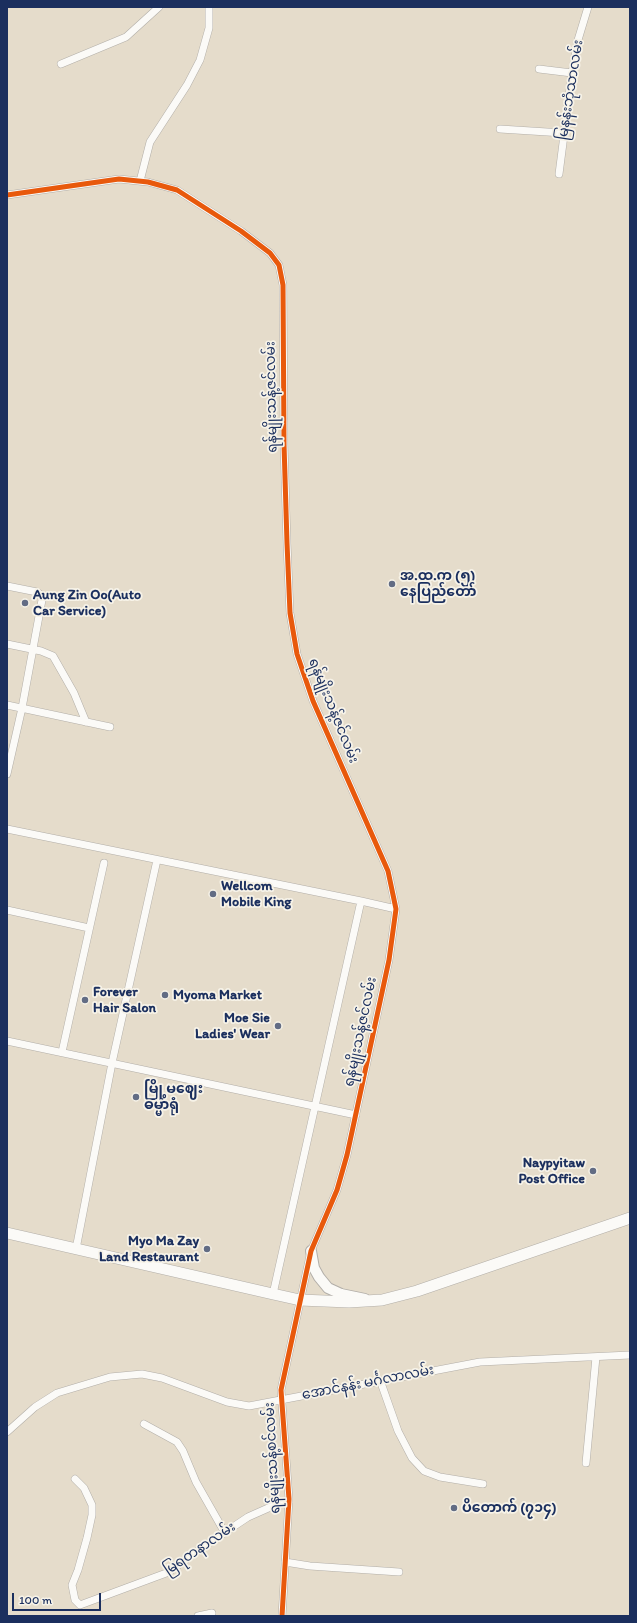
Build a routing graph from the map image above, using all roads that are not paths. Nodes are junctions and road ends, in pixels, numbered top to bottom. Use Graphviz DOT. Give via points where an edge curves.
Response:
graph roads {
  1 [pos="159,7"];
  2 [pos="209,7"];
  3 [pos="588,7"];
  4 [pos="61,64"];
  5 [pos="539,69"];
  6 [pos="572,73"];
  7 [pos="500,129"];
  8 [pos="563,133"];
  9 [pos="559,174"];
  10 [pos="140,181"];
  11 [pos="7,195"];
  12 [pos="7,586"];
  13 [pos="7,644"];
  14 [pos="33,649"];
  15 [pos="7,705"];
  16 [pos="22,708"];
  17 [pos="86,722"];
  18 [pos="110,727"];
  19 [pos="7,774"];
  20 [pos="7,829"];
  21 [pos="157,860"];
  22 [pos="104,863"];
  23 [pos="361,901"];
  24 [pos="396,909"];
  25 [pos="7,910"];
  26 [pos="89,928"];
  27 [pos="7,1041"];
  28 [pos="62,1052"];
  29 [pos="112,1063"];
  30 [pos="316,1106"];
  31 [pos="356,1115"];
  32 [pos="630,1218"];
  33 [pos="7,1233"];
  34 [pos="76,1249"];
  35 [pos="311,1251"];
  36 [pos="273,1294"];
  37 [pos="300,1300"];
  38 [pos="373,1301"];
  39 [pos="630,1355"];
  40 [pos="596,1356"];
  41 [pos="380,1380"];
  42 [pos="282,1400"];
  43 [pos="144,1424"];
  44 [pos="7,1432"];
  45 [pos="586,1463"];
  46 [pos="75,1479"];
  47 [pos="483,1484"];
  48 [pos="289,1502"];
  49 [pos="225,1532"];
  50 [pos="285,1562"];
  51 [pos="399,1572"];
  52 [pos="212,1613"];
  53 [pos="198,1616"];
  54 [pos="282,1616"];
  1 -- 4 [label="street" via="126,37"];
  2 -- 10 [label="street" via="209,28 200,60 150,142"];
  3 -- 6 [label="street, မြနန်းဘုံသာလမ်း"];
  5 -- 6 [label="street"];
  6 -- 8 [label="street, မြနန်းဘုံသာလမ်း"];
  7 -- 8 [label="street"];
  8 -- 9 [label="street, မြနန်းဘုံသာလမ်း"];
  10 -- 11 [label="street, ရန်မျိုးသန့်ဇင်လမ်း" via="119,179"];
  10 -- 24 [label="street, ရန်မျိုးသန့်ဇင်လမ်း" via="177,190 241,231 270,253 279,265 283,285 284,444 290,613 297,654 314,701 388,871"];
  12 -- 14 [label="street" via="37,592 40,595 42,600"];
  13 -- 14 [label="street"];
  14 -- 16 [label="street"];
  14 -- 17 [label="street" via="53,656 58,662"];
  15 -- 16 [label="street"];
  16 -- 17 [label="street"];
  16 -- 19 [label="street"];
  17 -- 18 [label="street"];
  20 -- 21 [label="street"];
  21 -- 23 [label="street"];
  21 -- 29 [label="street"];
  22 -- 26 [label="street"];
  23 -- 24 [label="street"];
  23 -- 30 [label="street"];
  24 -- 31 [label="street, ရန်မျိုးသန့်ဇင်လမ်း" via="389,960"];
  25 -- 26 [label="street"];
  26 -- 28 [label="street"];
  27 -- 28 [label="street"];
  28 -- 29 [label="street"];
  29 -- 30 [label="street"];
  29 -- 34 [label="street"];
  30 -- 31 [label="street"];
  30 -- 36 [label="street"];
  31 -- 35 [label="street, ရန်မျိုးသန့်ဇင်လမ်း" via="337,1190"];
  32 -- 38 [label="highway" via="417,1291"];
  33 -- 34 [label="highway"];
  34 -- 36 [label="highway"];
  35 -- 37 [label="street, ရန်မျိုးသန့်ဇင်လမ်း"];
  35 -- 38 [label="main road" via="314,1268 328,1288 341,1294"];
  36 -- 37 [label="highway"];
  37 -- 38 [label="highway"];
  37 -- 42 [label="street, ရန်မျိုးသန့်စင်လမ်း" via="281,1390"];
  39 -- 40 [label="street, အောင်နန်း မင်္ဂလာလမ်း"];
  40 -- 41 [label="street, အောင်နန်း မင်္ဂလာလမ်း" via="480,1362"];
  40 -- 45 [label="street"];
  41 -- 42 [label="street, အောင်နန်း မင်္ဂလာလမ်း"];
  41 -- 47 [label="street" via="398,1431 412,1458 424,1471 440,1478"];
  42 -- 44 [label="street, အောင်နန်း မင်္ဂလာလမ်း" via="249,1406 227,1402 162,1378 142,1374 110,1377 57,1393 35,1407"];
  42 -- 48 [label="street, ရန်မျိုးသန့်စင်လမ်း"];
  43 -- 49 [label="street" via="177,1442 196,1482"];
  46 -- 49 [label="street, မြရတနာလမ်း" via="84,1488 92,1505 85,1544 72,1585 75,1600 80,1605 169,1572"];
  48 -- 49 [label="street, မြရတနာလမ်း" via="248,1517"];
  48 -- 50 [label="street, ရန်မျိုးသန့်စင်လမ်း"];
  50 -- 51 [label="street"];
  50 -- 54 [label="street, ရန်မျိုးသန့်စင်လမ်း"];
  52 -- 53 [label="street"];
}
